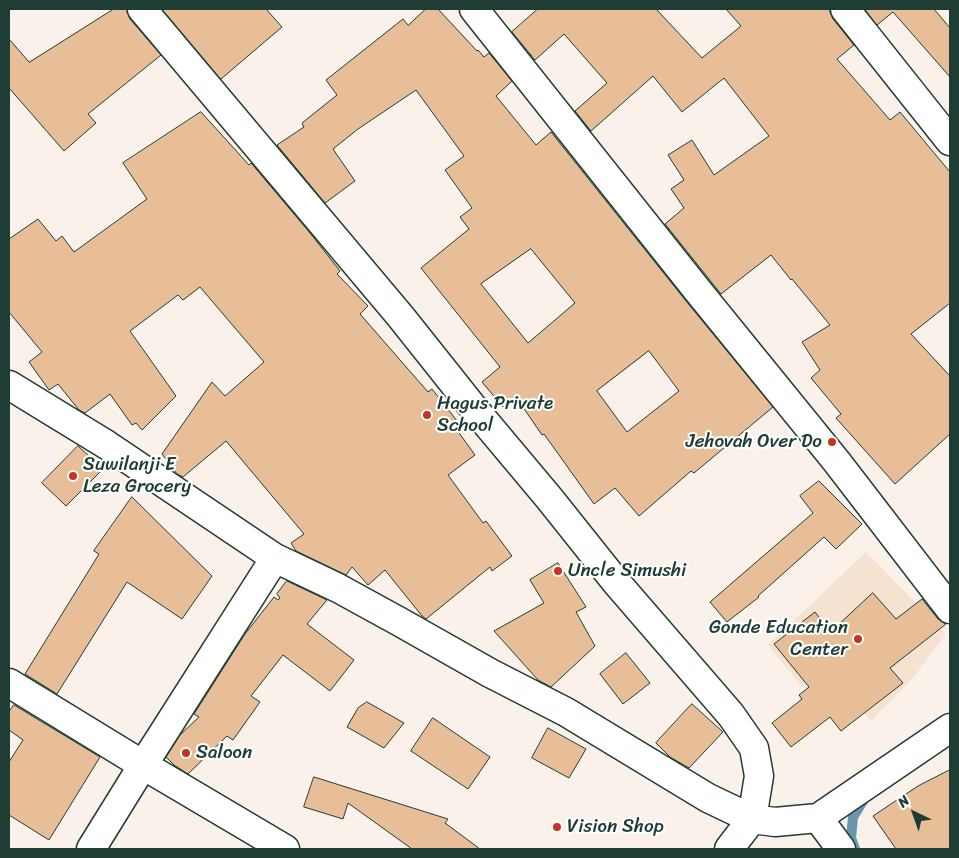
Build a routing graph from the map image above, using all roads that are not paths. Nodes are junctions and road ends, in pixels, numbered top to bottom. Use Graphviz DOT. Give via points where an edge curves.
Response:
graph roads {
  1 [pos="142,9"];
  2 [pos="474,9"];
  3 [pos="845,9"];
  4 [pos="950,141"];
  5 [pos="9,385"];
  6 [pos="276,558"];
  7 [pos="950,609"];
  8 [pos="9,683"];
  9 [pos="950,728"];
  10 [pos="143,765"];
  11 [pos="752,818"];
  12 [pos="818,818"];
  13 [pos="91,849"];
  14 [pos="285,849"];
  15 [pos="729,849"];
  16 [pos="841,849"];
  1 -- 11 [label="street" via="401,317 616,582 731,715 754,748 759,776"];
  2 -- 7 [label="street" via="837,462"];
  3 -- 4 [label="street"];
  5 -- 6 [label="street" via="107,445"];
  6 -- 10 [label="street"];
  6 -- 11 [label="street" via="338,588 566,712 708,798"];
  8 -- 10 [label="street"];
  9 -- 12 [label="street"];
  10 -- 13 [label="street"];
  10 -- 14 [label="street"];
  11 -- 12 [label="street" via="775,822"];
  11 -- 15 [label="street"];
  12 -- 16 [label="street"];
}
